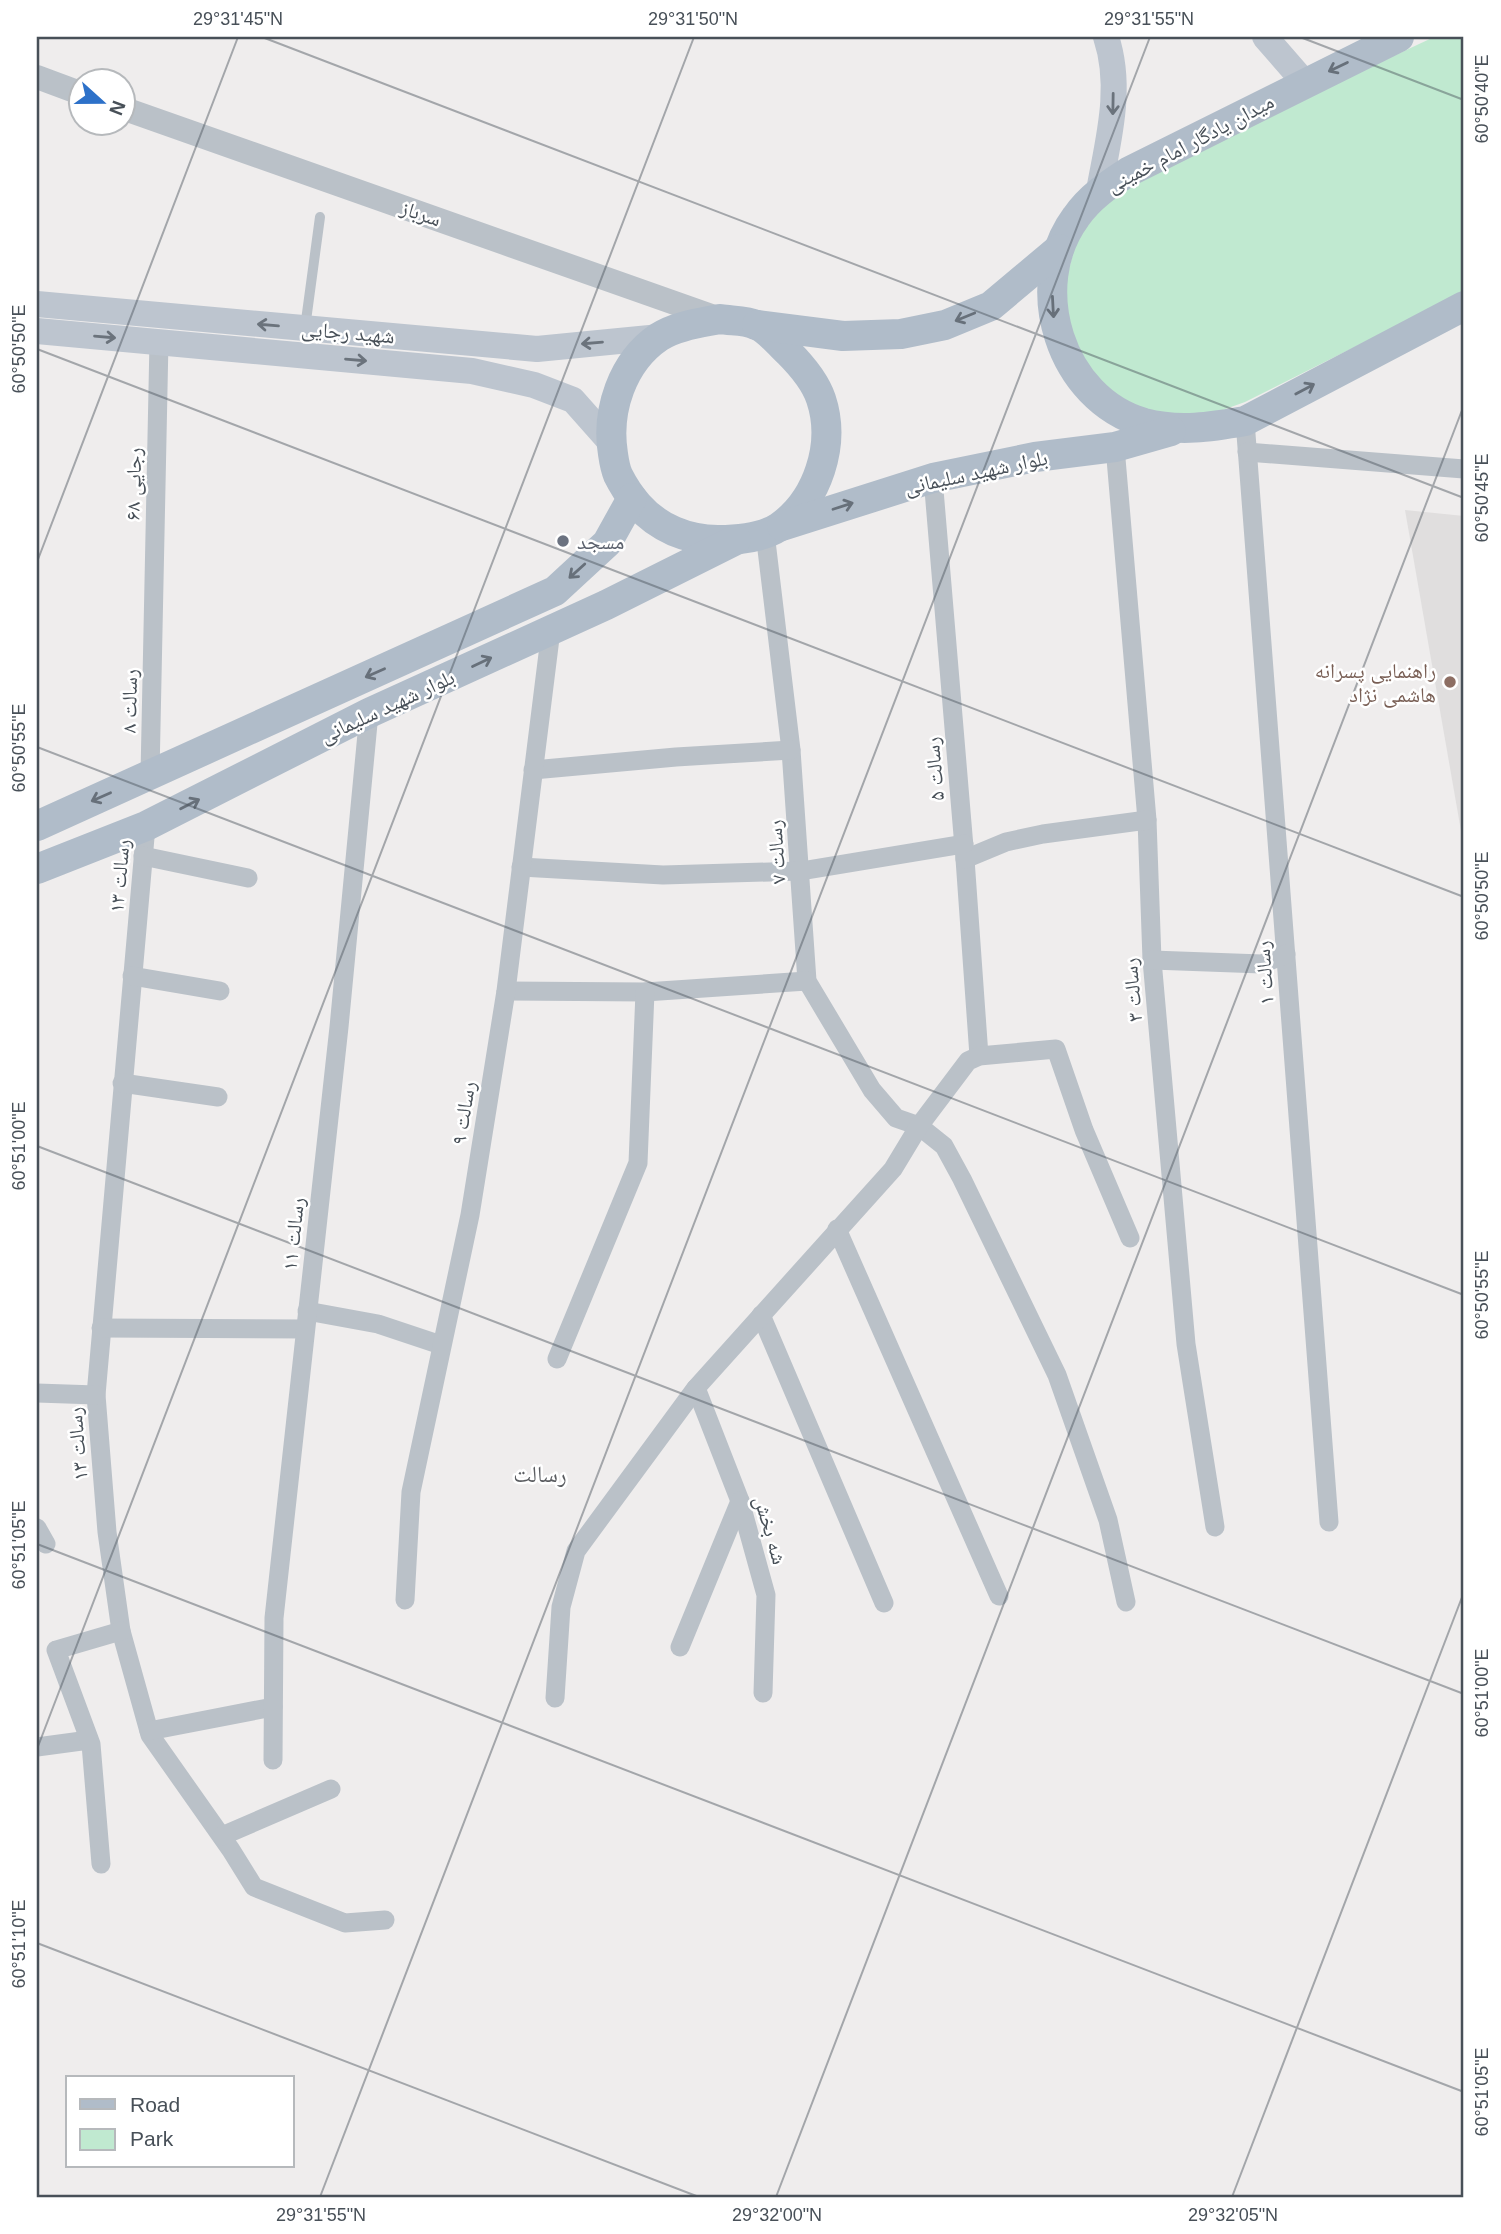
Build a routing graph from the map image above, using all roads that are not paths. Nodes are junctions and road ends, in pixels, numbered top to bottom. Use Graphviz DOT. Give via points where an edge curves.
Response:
graph roads {
  1 [pos="1106,37"];
  2 [pos="1265,37"];
  3 [pos="1399,37"];
  4 [pos="37,77"];
  5 [pos="1305,83"];
  6 [pos="66,88"];
  7 [pos="136,113"];
  8 [pos="1098,191"];
  9 [pos="320,217"];
  10 [pos="1059,249"];
  11 [pos="37,304"];
  12 [pos="1464,306"];
  13 [pos="720,319"];
  14 [pos="757,325"];
  15 [pos="305,328"];
  16 [pos="37,331"];
  17 [pos="660,337"];
  18 [pos="159,341"];
  19 [pos="1245,421"];
  20 [pos="1177,429"];
  21 [pos="612,444"];
  22 [pos="1115,447"];
  23 [pos="1247,452"];
  24 [pos="1464,469"];
  25 [pos="933,478"];
  26 [pos="632,498"];
  27 [pos="772,530"];
  28 [pos="736,540"];
  29 [pos="153,628"];
  30 [pos="551,630"];
  31 [pos="369,713"];
  32 [pos="791,750"];
  33 [pos="533,770"];
  34 [pos="150,775"];
  35 [pos="1147,820"];
  36 [pos="37,826"];
  37 [pos="146,826"];
  38 [pos="965,851"];
  39 [pos="143,856"];
  40 [pos="521,867"];
  41 [pos="37,869"];
  42 [pos="801,871"];
  43 [pos="248,878"];
  44 [pos="1286,954"];
  45 [pos="1152,960"];
  46 [pos="132,976"];
  47 [pos="807,981"];
  48 [pos="220,991"];
  49 [pos="506,991"];
  50 [pos="645,992"];
  51 [pos="979,1056"];
  52 [pos="122,1083"];
  53 [pos="218,1097"];
  54 [pos="919,1126"];
  55 [pos="837,1229"];
  56 [pos="1130,1238"];
  57 [pos="761,1315"];
  58 [pos="306,1320"];
  59 [pos="102,1328"];
  60 [pos="441,1345"];
  61 [pos="557,1359"];
  62 [pos="696,1388"];
  63 [pos="37,1393"];
  64 [pos="96,1395"];
  65 [pos="740,1501"];
  66 [pos="1329,1522"];
  67 [pos="1215,1527"];
  68 [pos="999,1596"];
  69 [pos="405,1600"];
  70 [pos="1126,1602"];
  71 [pos="884,1603"];
  72 [pos="121,1631"];
  73 [pos="680,1647"];
  74 [pos="763,1693"];
  75 [pos="555,1698"];
  76 [pos="273,1707"];
  77 [pos="149,1731"];
  78 [pos="89,1740"];
  79 [pos="37,1747"];
  80 [pos="273,1760"];
  81 [pos="331,1789"];
  82 [pos="222,1836"];
  83 [pos="101,1864"];
  84 [pos="385,1920"];
  1 -- 8 [label="main road, one-way" via="1115,107"];
  2 -- 5 [label="main road"];
  3 -- 5 [label="main road, میدان یادگار امام خمینی, one-way"];
  4 -- 6 [label="street"];
  5 -- 8 [label="main road, میدان یادگار امام خمینی"];
  7 -- 13 [label="street, سرباز"];
  8 -- 10 [label="main road, میدان یادگار امام خمینی" via="1075,218"];
  9 -- 15 [label="lane"];
  10 -- 14 [label="main road, one-way" via="991,306 945,326 901,334 843,336"];
  10 -- 20 [label="main road, میدان یادگار امام خمینی, one-way" via="1052,284 1054,320 1065,353 1084,383 1111,406 1142,422"];
  15 -- 11 [label="main road, شهید رجایی, one-way"];
  19 -- 12 [label="main road, میدان یادگار امام خمینی, one-way"];
  13 -- 14 [label="main road"];
  13 -- 17 [label="main road"];
  14 -- 27 [label="main road" via="804,368 821,399 827,433 815,486"];
  17 -- 15 [label="main road, شهید رجایی, one-way" via="537,349"];
  16 -- 18 [label="main road, شهید رجایی, one-way"];
  17 -- 21 [label="main road" via="638,356 621,384 612,415"];
  18 -- 21 [label="main road, شهید رجایی, one-way" via="471,371 522,382 573,400"];
  18 -- 29 [label="street, رجایی ۶۸"];
  19 -- 20 [label="main road, میدان یادگار امام خمینی"];
  19 -- 23 [label="street, رسالت ۱"];
  20 -- 22 [label="main road, بلوار شهید سلیمانی"];
  21 -- 26 [label="main road" via="616,472"];
  22 -- 25 [label="main road, بلوار شهید سلیمانی" via="1035,457"];
  22 -- 35 [label="street, رسالت ۳"];
  23 -- 24 [label="street"];
  23 -- 44 [label="street, رسالت ۱"];
  27 -- 25 [label="main road, بلوار شهید سلیمانی, one-way"];
  25 -- 38 [label="street, رسالت ۵"];
  26 -- 28 [label="main road" via="650,519 678,533 705,540"];
  26 -- 34 [label="main road, بلوار شهید سلیمانی, one-way" via="607,544 555,591"];
  27 -- 28 [label="main road"];
  27 -- 32 [label="street, رسالت ۷"];
  28 -- 30 [label="main road, بلوار شهید سلیمانی"];
  29 -- 34 [label="street, رسالت ۸"];
  31 -- 30 [label="main road, بلوار شهید سلیمانی, one-way"];
  30 -- 33 [label="street, رسالت ۹"];
  37 -- 31 [label="main road, بلوار شهید سلیمانی, one-way"];
  31 -- 58 [label="street, رسالت ۱۱"];
  32 -- 33 [label="street"];
  32 -- 42 [label="street, رسالت ۷"];
  33 -- 40 [label="street, رسالت ۹"];
  34 -- 36 [label="main road, بلوار شهید سلیمانی, one-way"];
  35 -- 38 [label="street" via="1043,834"];
  35 -- 45 [label="street, رسالت ۳"];
  37 -- 39 [label="street, رسالت ۱۳"];
  37 -- 41 [label="main road, بلوار شهید سلیمانی"];
  38 -- 42 [label="street"];
  38 -- 51 [label="street, رسالت ۵"];
  39 -- 43 [label="street"];
  39 -- 46 [label="street, رسالت ۱۳"];
  40 -- 42 [label="street" via="663,876"];
  40 -- 49 [label="street, رسالت ۹"];
  42 -- 47 [label="street, رسالت ۷"];
  44 -- 45 [label="street" via="1262,964"];
  44 -- 66 [label="street, رسالت ۱"];
  45 -- 67 [label="street, رسالت ۳" via="1186,1344"];
  46 -- 48 [label="street"];
  46 -- 52 [label="street, رسالت ۱۳"];
  47 -- 50 [label="street"];
  47 -- 54 [label="street, رسالت ۷" via="872,1090 896,1118"];
  49 -- 50 [label="street"];
  49 -- 60 [label="street, رسالت ۹" via="470,1214"];
  50 -- 61 [label="street" via="638,1163"];
  51 -- 54 [label="street" via="968,1061"];
  51 -- 56 [label="street" via="1056,1049"];
  52 -- 53 [label="street"];
  52 -- 59 [label="street, رسالت ۱۳"];
  54 -- 55 [label="street" via="893,1169"];
  54 -- 70 [label="street, رسالت ۷" via="944,1146 1057,1375 1108,1520"];
  55 -- 57 [label="street"];
  55 -- 68 [label="street"];
  57 -- 62 [label="street"];
  57 -- 71 [label="street"];
  58 -- 59 [label="street"];
  58 -- 60 [label="street" via="378,1324"];
  58 -- 76 [label="street, رسالت ۱۱" via="274,1618"];
  59 -- 64 [label="street, رسالت ۱۳"];
  60 -- 69 [label="street, رسالت ۹" via="411,1492"];
  62 -- 65 [label="street, شه بخش"];
  62 -- 75 [label="street" via="576,1551 561,1607"];
  63 -- 64 [label="street"];
  64 -- 72 [label="street, رسالت ۱۳"];
  65 -- 73 [label="street"];
  65 -- 74 [label="street, شه بخش" via="766,1595"];
  72 -- 77 [label="street, رسالت ۱۳"];
  72 -- 78 [label="street" via="56,1650"];
  76 -- 77 [label="street"];
  76 -- 80 [label="street, رسالت ۱۱"];
  77 -- 82 [label="street, رسالت ۱۳"];
  78 -- 79 [label="street"];
  78 -- 83 [label="street"];
  81 -- 82 [label="street"];
  82 -- 84 [label="street, رسالت ۱۳" via="254,1886 345,1923"];
}
